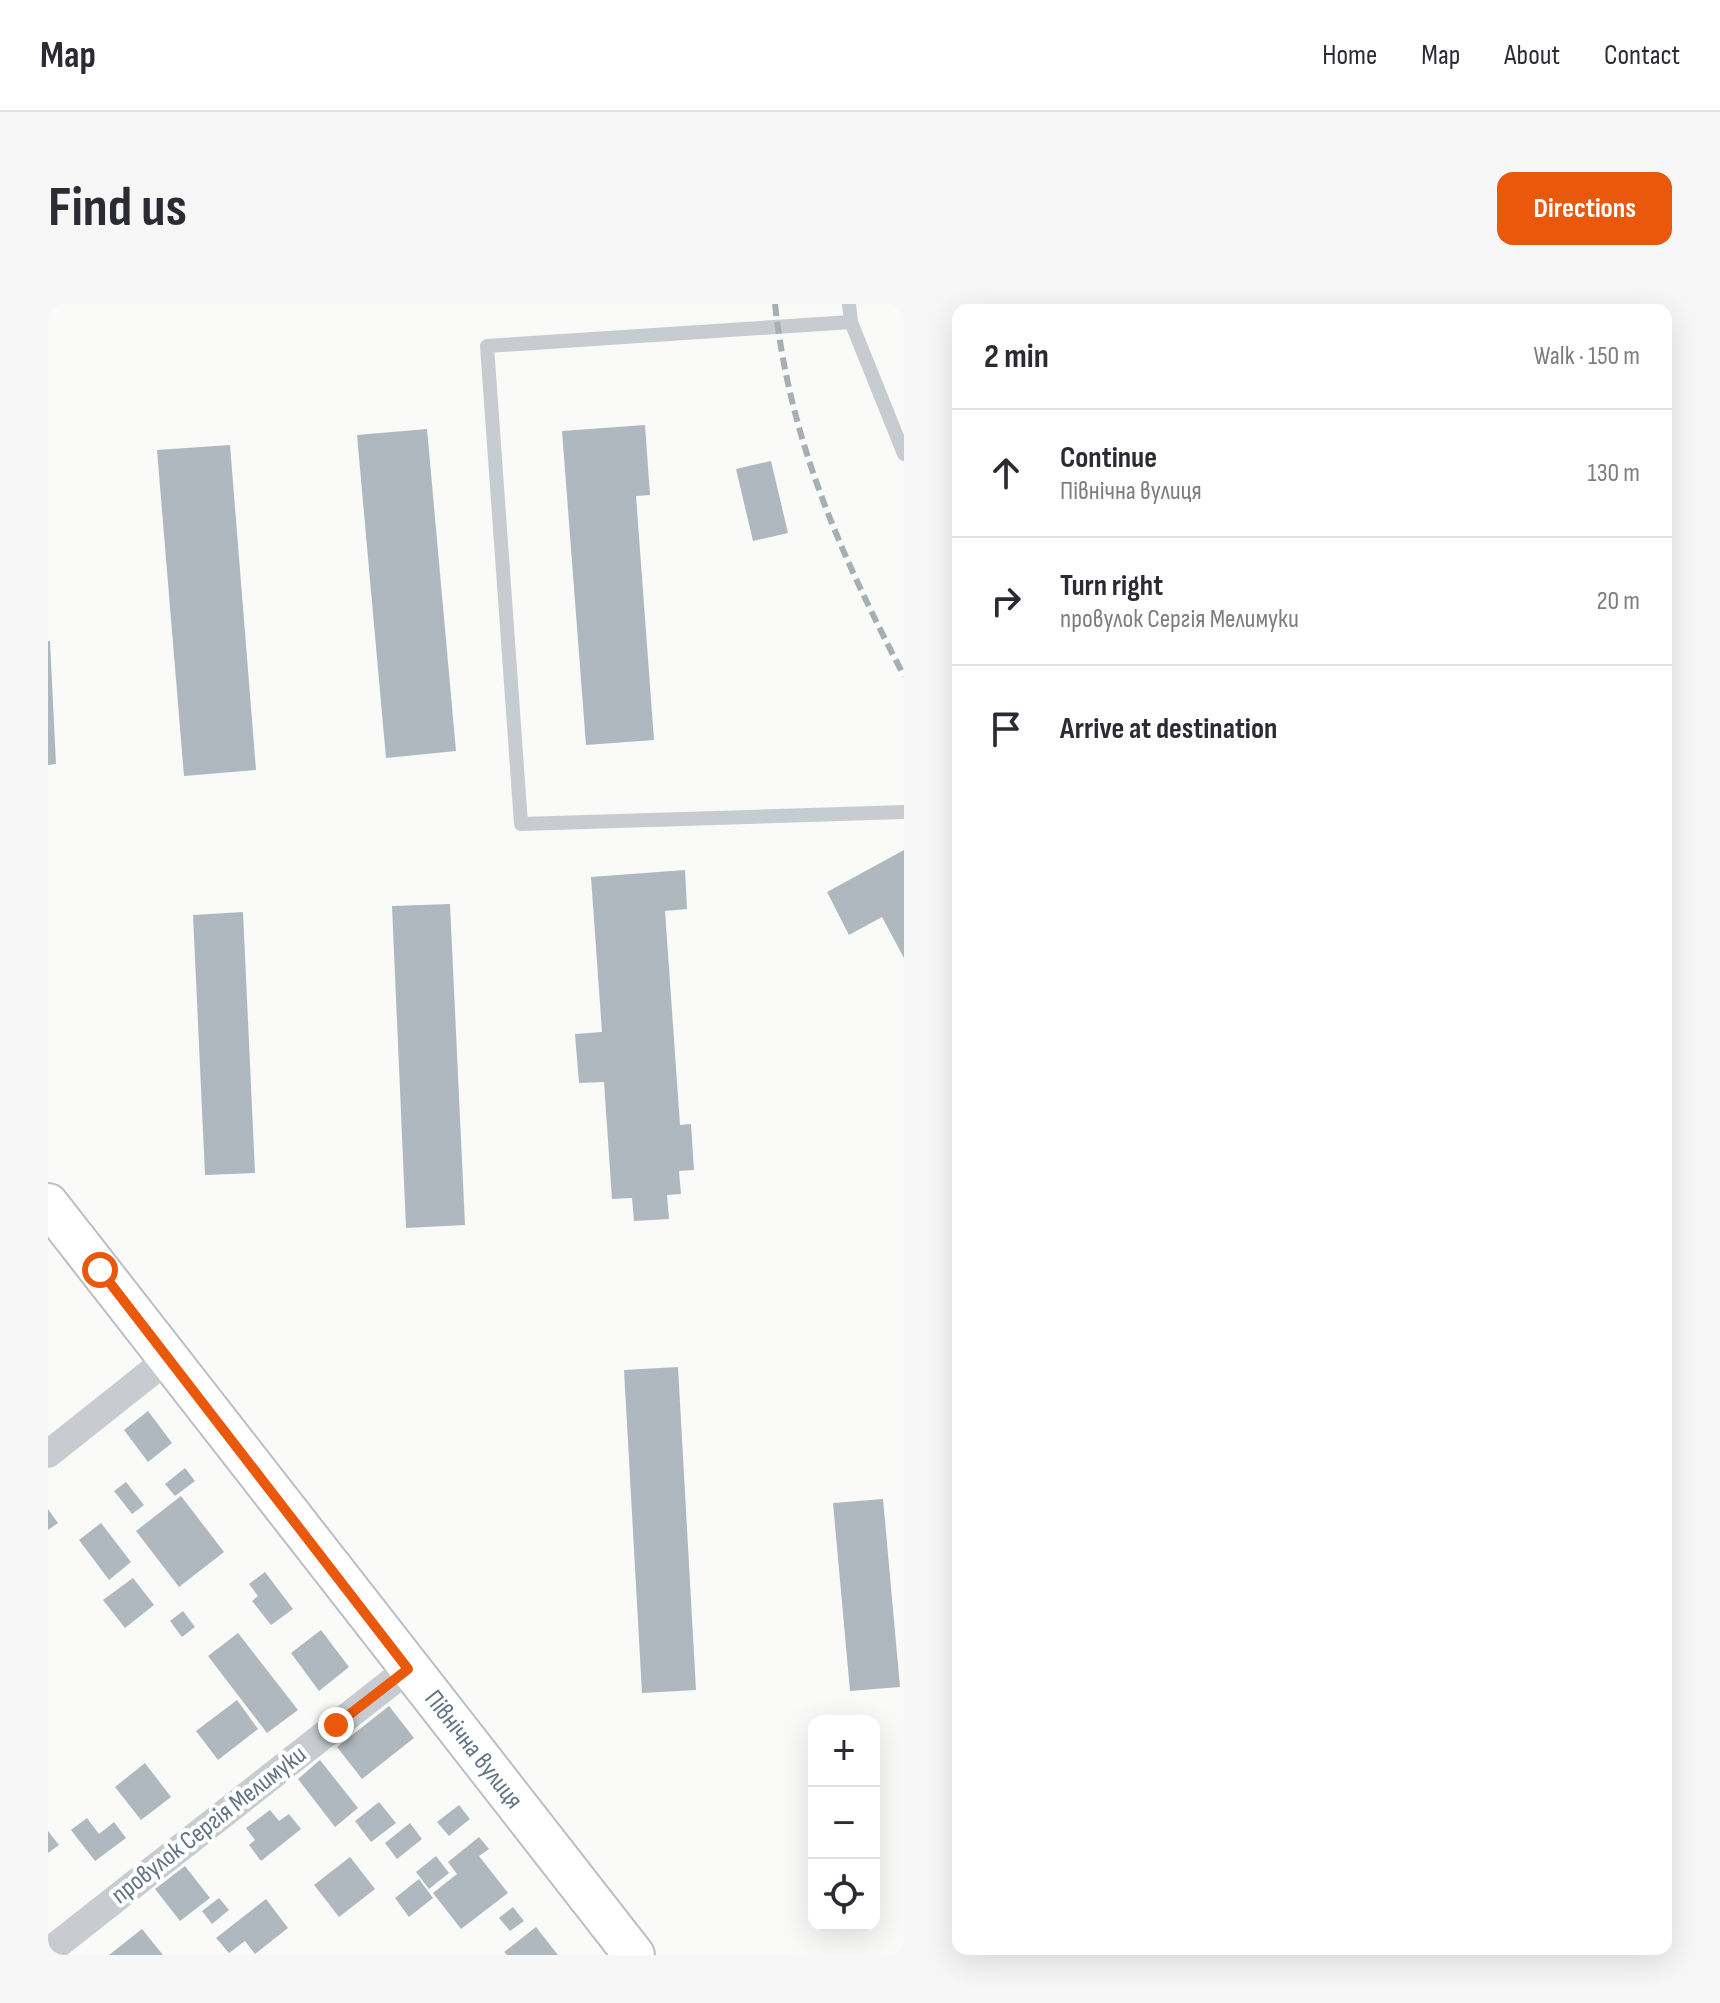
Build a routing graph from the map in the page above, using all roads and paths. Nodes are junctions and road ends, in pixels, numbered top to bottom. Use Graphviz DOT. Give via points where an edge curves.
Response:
graph roads {
  1 [pos="849,304"];
  2 [pos="851,322"];
  3 [pos="904,454"];
  4 [pos="904,812"];
  5 [pos="48,1204"];
  6 [pos="169,1358"];
  7 [pos="48,1454"];
  8 [pos="408,1669"];
  9 [pos="48,1952"];
  10 [pos="634,1955"];
  1 -- 2 [label="lane"];
  2 -- 3 [label="lane"];
  2 -- 4 [label="lane" via="487,346 521,824"];
  5 -- 6 [label="main road, Північна вулиця"];
  6 -- 7 [label="street"];
  6 -- 8 [label="main road, Північна вулиця"];
  8 -- 9 [label="street, провулок Сергія Мелимуки"];
  8 -- 10 [label="main road, Північна вулиця"];
}
